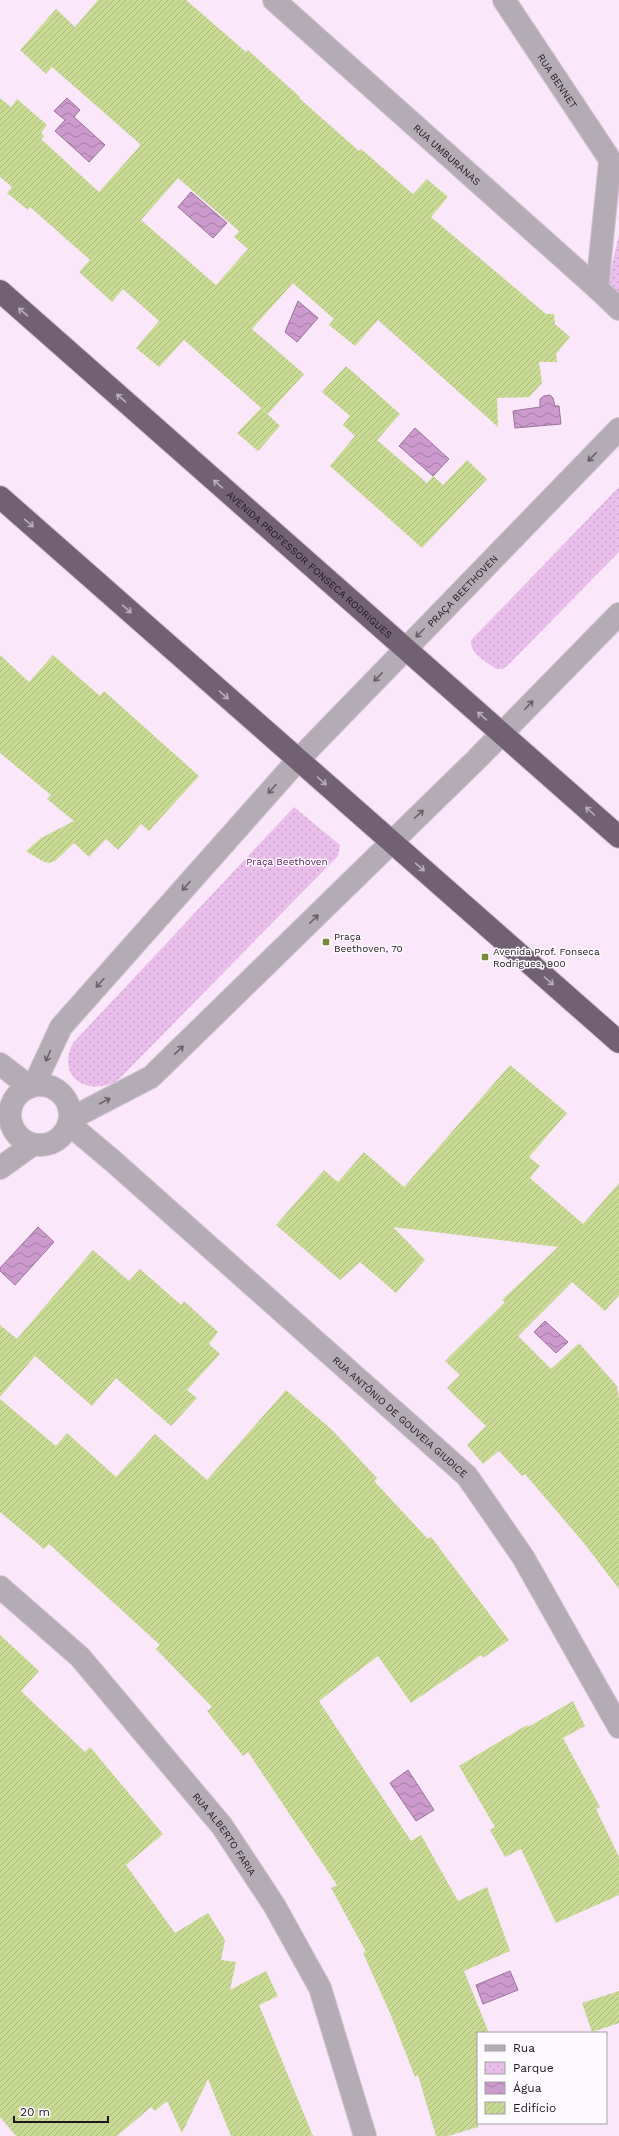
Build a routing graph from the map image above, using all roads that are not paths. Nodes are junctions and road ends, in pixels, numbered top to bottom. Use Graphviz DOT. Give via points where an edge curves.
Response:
graph roads {
  1 [pos="274,0"];
  2 [pos="504,0"];
  3 [pos="615,168"];
  4 [pos="597,288"];
  5 [pos="0,291"];
  6 [pos="619,309"];
  7 [pos="619,429"];
  8 [pos="0,497"];
  9 [pos="619,614"];
  10 [pos="405,648"];
  11 [pos="502,733"];
  12 [pos="298,760"];
  13 [pos="619,837"];
  14 [pos="391,841"];
  15 [pos="619,1042"];
  16 [pos="0,1064"];
  17 [pos="32,1086"];
  18 [pos="6,1094"];
  19 [pos="66,1127"];
  20 [pos="6,1134"];
  21 [pos="32,1145"];
  22 [pos="0,1168"];
  23 [pos="0,1587"];
  24 [pos="619,1727"];
  25 [pos="365,2136"];
  1 -- 4 [label="street, RUA UMBURANAS"];
  2 -- 3 [label="street, RUA BENNET"];
  3 -- 4 [label="street, RUA BENNET"];
  4 -- 6 [label="street, RUA UMBURANAS"];
  10 -- 5 [label="highway, AVENIDA PROFESSOR FONSECA RODRIGUES, one-way"];
  7 -- 10 [label="street, PRAÇA BEETHOVEN, one-way"];
  8 -- 12 [label="highway, one-way"];
  11 -- 9 [label="street, one-way"];
  11 -- 10 [label="highway, AVENIDA PROFESSOR FONSECA RODRIGUES, one-way"];
  10 -- 12 [label="street, PRAÇA BEETHOVEN, one-way"];
  13 -- 11 [label="highway, AVENIDA PROFESSOR FONSECA RODRIGUES, one-way"];
  14 -- 11 [label="street, one-way"];
  12 -- 14 [label="highway, one-way"];
  12 -- 17 [label="street, PRAÇA BEETHOVEN, one-way" via="61,1027"];
  14 -- 15 [label="highway, one-way"];
  19 -- 14 [label="street, one-way" via="150,1077"];
  16 -- 17 [label="street"];
  17 -- 18 [label="street" via="16,1096"];
  17 -- 19 [label="street" via="46,1085 64,1097 69,1107"];
  18 -- 20 [label="street" via="9,1115"];
  19 -- 21 [label="street" via="46,1145"];
  19 -- 24 [label="street, RUA ANTÔNIO DE GOUVEIA GIUDICE" via="114,1162 467,1476 523,1557"];
  20 -- 21 [label="street" via="16,1134"];
  21 -- 22 [label="street"];
  23 -- 25 [label="street, RUA ALBERTO FARIA" via="80,1656 222,1826 274,1905 320,1988"];
}
